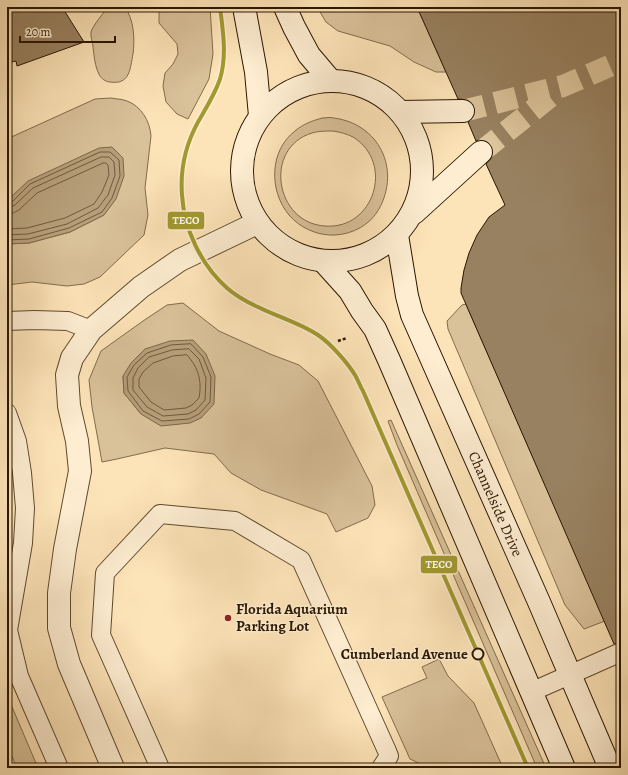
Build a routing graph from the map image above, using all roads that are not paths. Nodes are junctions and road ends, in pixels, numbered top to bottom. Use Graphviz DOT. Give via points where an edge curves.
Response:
graph roads {
  1 [pos="244,7"];
  2 [pos="285,7"];
  3 [pos="331,80"];
  4 [pos="463,111"];
  5 [pos="401,112"];
  6 [pos="260,116"];
  7 [pos="481,152"];
  8 [pos="411,215"];
  9 [pos="257,223"];
  10 [pos="397,235"];
  11 [pos="323,261"];
  12 [pos="7,321"];
  13 [pos="91,330"];
  14 [pos="7,413"];
  15 [pos="618,653"];
  16 [pos="570,674"];
  17 [pos="531,692"];
  18 [pos="59,768"];
  19 [pos="113,768"];
  20 [pos="160,768"];
  21 [pos="381,768"];
  22 [pos="564,768"];
  23 [pos="610,768"];
  1 -- 6 [label="main road" via="256,72"];
  2 -- 3 [label="main road" via="309,55"];
  3 -- 5 [label="main road" via="357,84 381,94"];
  3 -- 6 [label="main road" via="304,85 280,97"];
  4 -- 5 [label="main road"];
  5 -- 8 [label="main road" via="416,135 422,162 421,189"];
  6 -- 9 [label="main road" via="248,135 242,157 246,203"];
  7 -- 8 [label="main road"];
  8 -- 10 [label="main road"];
  9 -- 11 [label="main road" via="275,242 298,255"];
  9 -- 13 [label="main road" via="180,260 141,287"];
  10 -- 11 [label="main road" via="375,251 350,260"];
  10 -- 16 [label="main road, Channelside Drive" via="412,315"];
  11 -- 17 [label="main road" via="350,291 375,329 390,360"];
  12 -- 13 [label="lane" via="68,321"];
  13 -- 19 [label="main road" via="72,358 67,375 69,406 77,441 80,471 59,593 59,628 69,664"];
  14 -- 18 [label="lane" via="16,441 25,508 23,543 8,630 19,676"];
  15 -- 16 [label="lane"];
  16 -- 17 [label="lane"];
  16 -- 23 [label="main road, Channelside Drive"];
  17 -- 22 [label="main road"];
  20 -- 21 [label="lane" via="101,635 105,573 160,514 235,521 301,560 389,756"];
}
